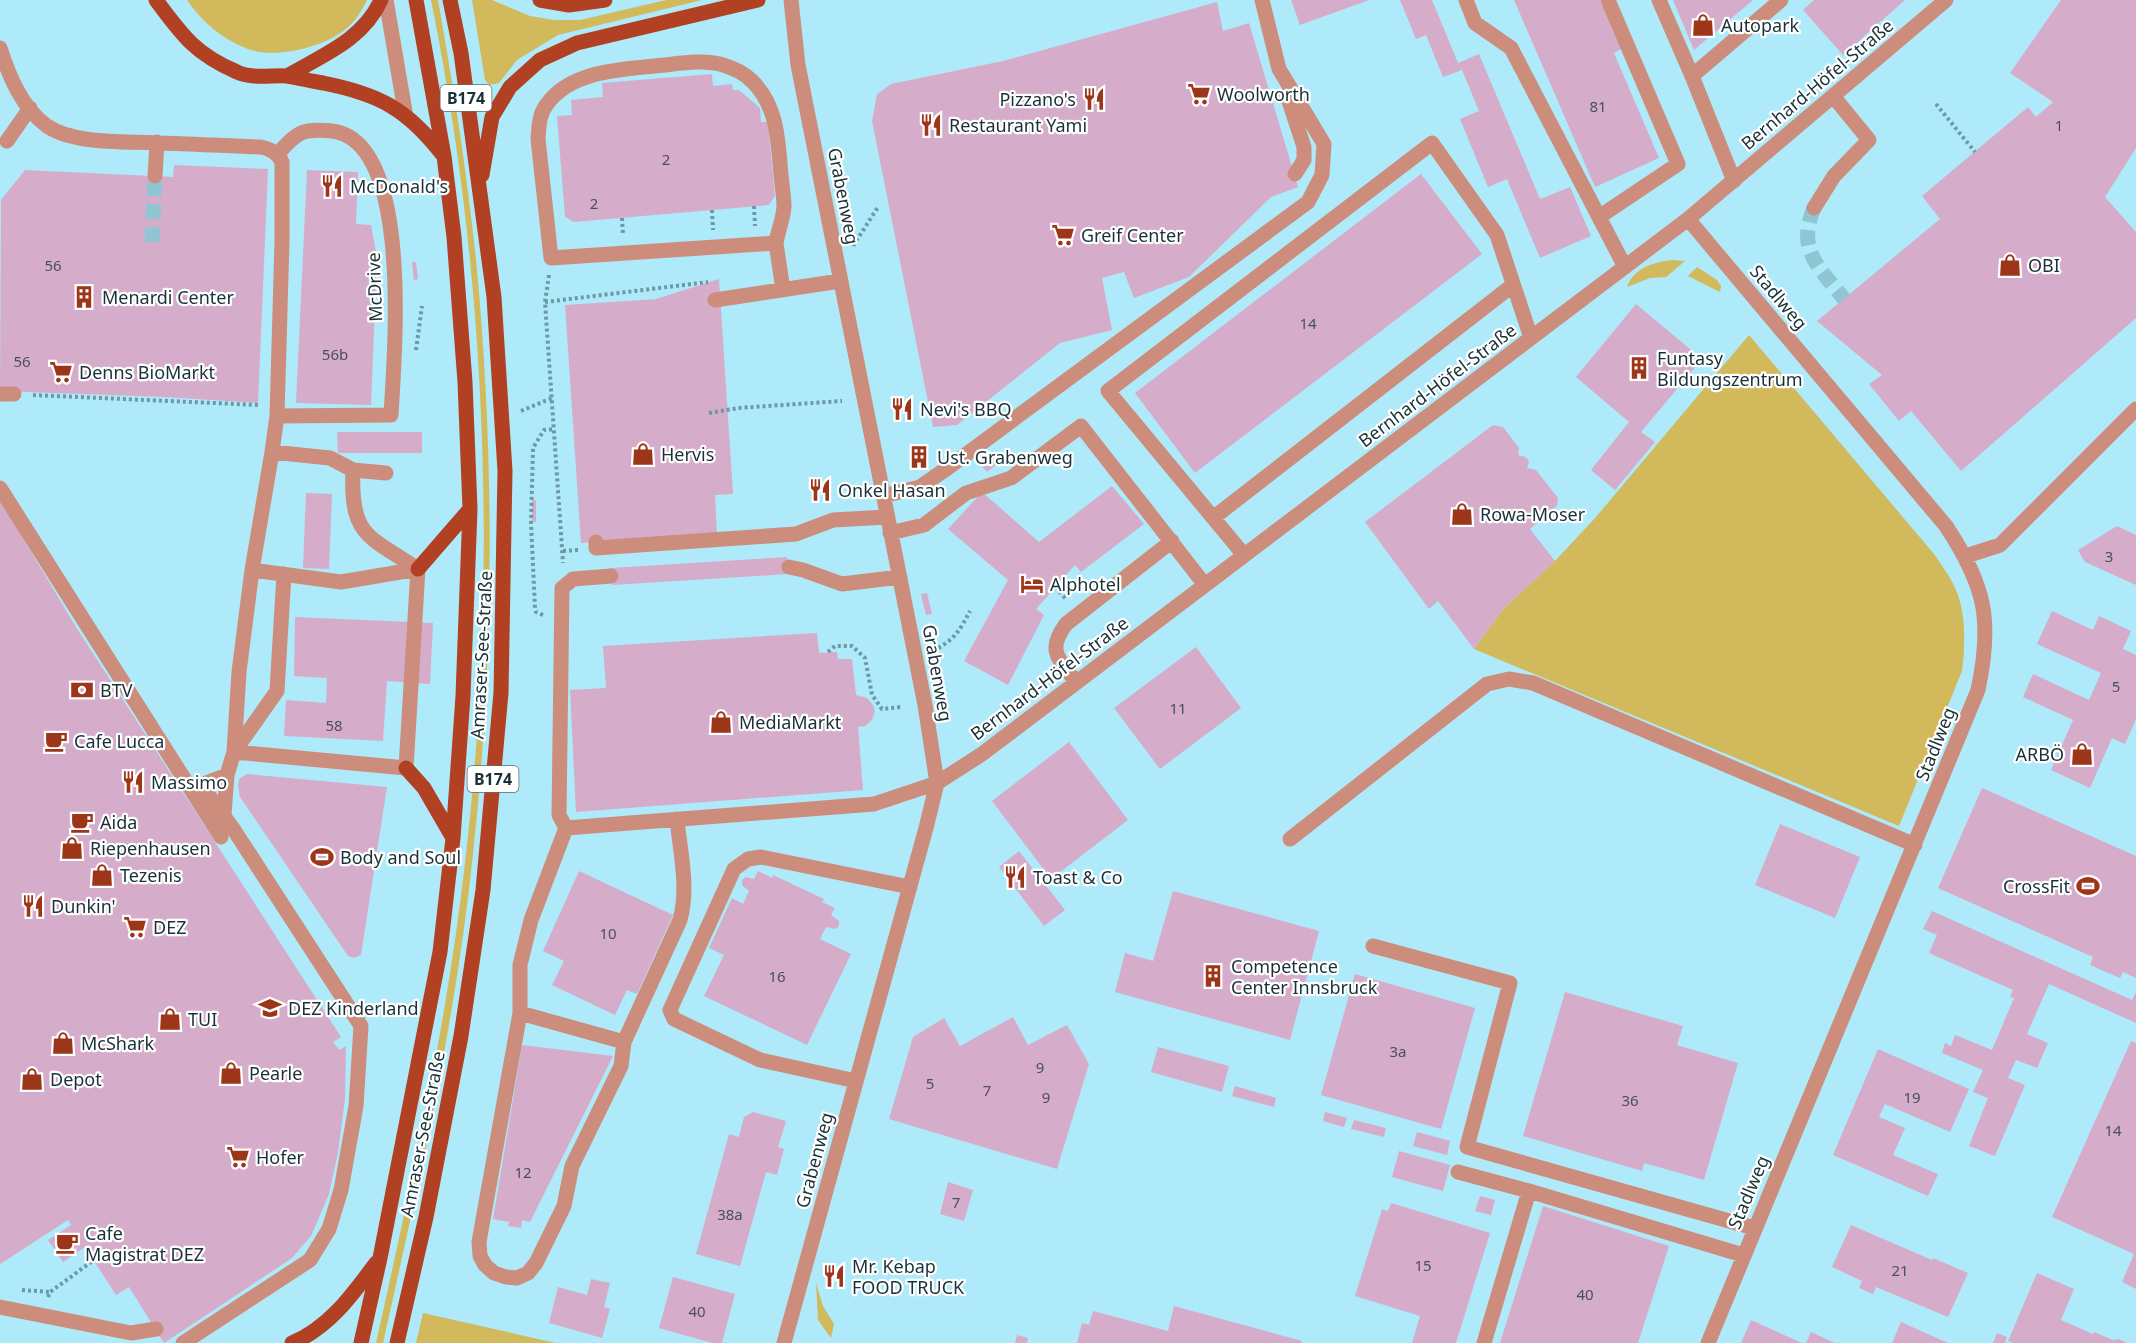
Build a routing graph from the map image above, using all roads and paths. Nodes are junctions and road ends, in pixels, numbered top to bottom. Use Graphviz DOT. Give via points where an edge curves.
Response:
graph roads {
  1 [pos="381,0"];
  2 [pos="386,0"];
  3 [pos="416,0"];
  4 [pos="450,0"];
  5 [pos="540,0"];
  6 [pos="605,0"];
  7 [pos="758,0"];
  8 [pos="791,0"];
  9 [pos="1262,0"];
  10 [pos="1466,0"];
  11 [pos="1608,0"];
  12 [pos="1659,0"];
  13 [pos="1781,0"];
  14 [pos="1946,0"];
  15 [pos="157,1"];
  16 [pos="0,48"];
  17 [pos="1279,69"];
  18 [pos="287,76"];
  19 [pos="1692,76"];
  20 [pos="1833,96"];
  21 [pos="1936,104"];
  22 [pos="30,108"];
  23 [pos="406,117"];
  24 [pos="7,141"];
  25 [pos="157,142"];
  26 [pos="1975,152"];
  27 [pos="278,154"];
  28 [pos="444,156"];
  29 [pos="1294,174"];
  30 [pos="155,176"];
  31 [pos="1734,181"];
  32 [pos="479,196"];
  33 [pos="878,207"];
  34 [pos="1814,208"];
  35 [pos="1599,218"];
  36 [pos="1688,219"];
  37 [pos="776,243"];
  38 [pos="850,249"];
  39 [pos="551,258"];
  40 [pos="1625,267"];
  41 [pos="711,281"];
  42 [pos="840,281"];
  43 [pos="1513,285"];
  44 [pos="783,290"];
  45 [pos="715,300"];
  46 [pos="545,302"];
  47 [pos="1531,338"];
  48 [pos="7,394"];
  49 [pos="278,398"];
  50 [pos="552,398"];
  51 [pos="842,401"];
  52 [pos="2136,410"];
  53 [pos="520,411"];
  54 [pos="709,413"];
  55 [pos="276,416"];
  56 [pos="554,429"];
  57 [pos="272,452"];
  58 [pos="353,471"];
  59 [pos="386,472"];
  60 [pos="0,488"];
  61 [pos="883,496"];
  62 [pos="470,509"];
  63 [pos="887,517"];
  64 [pos="1214,518"];
  65 [pos="890,533"];
  66 [pos="596,542"];
  67 [pos="1172,542"];
  68 [pos="563,551"];
  69 [pos="1244,555"];
  70 [pos="1966,556"];
  71 [pos="789,567"];
  72 [pos="418,569"];
  73 [pos="252,570"];
  74 [pos="284,574"];
  75 [pos="611,576"];
  76 [pos="900,577"];
  77 [pos="1205,585"];
  78 [pos="970,611"];
  79 [pos="546,616"];
  80 [pos="931,651"];
  81 [pos="828,652"];
  82 [pos="1076,682"];
  83 [pos="901,707"];
  84 [pos="234,752"];
  85 [pos="406,768"];
  86 [pos="227,775"];
  87 [pos="937,783"];
  88 [pos="224,815"];
  89 [pos="677,819"];
  90 [pos="566,828"];
  91 [pos="221,837"];
  92 [pos="453,838"];
  93 [pos="1290,839"];
  94 [pos="1915,844"];
  95 [pos="910,887"];
  96 [pos="1373,946"];
  97 [pos="520,1013"];
  98 [pos="624,1042"];
  99 [pos="856,1081"];
  100 [pos="1458,1172"];
  101 [pos="1529,1191"];
  102 [pos="1754,1228"];
  103 [pos="1743,1255"];
  104 [pos="380,1258"];
  105 [pos="94,1260"];
  106 [pos="0,1307"];
  107 [pos="40,1314"];
  108 [pos="156,1329"];
  109 [pos="127,1338"];
  110 [pos="787,1342"];
  111 [pos="183,1343"];
  112 [pos="292,1343"];
  113 [pos="361,1343"];
  114 [pos="397,1343"];
  115 [pos="1484,1343"];
  116 [pos="1708,1343"];
  1 -- 18 [label="main road" via="357,34"];
  2 -- 23 [label="street"];
  3 -- 28 [label="main road, Amraser-See-Straße / B174"];
  4 -- 32 [label="main road, Amraser-See-Straße / B174"];
  5 -- 6 [label="main road" via="568,5"];
  7 -- 32 [label="main road" via="577,43 540,60 510,87 492,117"];
  8 -- 42 [label="street, Grabenweg" via="798,64"];
  9 -- 17 [label="street"];
  10 -- 35 [label="street" via="1475,23 1511,48"];
  11 -- 35 [label="street" via="1678,164"];
  12 -- 19 [label="street"];
  13 -- 19 [label="street"];
  14 -- 20 [label="street, Bernhard-Höfel-Straße"];
  15 -- 18 [label="main road" via="202,54 239,73"];
  16 -- 22 [label="street" via="9,74"];
  17 -- 29 [label="street" via="1304,147 1304,160"];
  17 -- 61 [label="street" via="1324,144 1322,175 1308,202 949,467 920,487"];
  18 -- 23 [label="main road" via="369,94"];
  19 -- 31 [label="street"];
  20 -- 31 [label="street, Bernhard-Höfel-Straße"];
  20 -- 34 [label="street" via="1869,140 1834,176"];
  21 -- 26 [label="path"];
  22 -- 24 [label="street"];
  22 -- 25 [label="street" via="47,126 70,136"];
  23 -- 28 [label="main road" via="425,132"];
  25 -- 27 [label="street" via="261,147"];
  25 -- 30 [label="street"];
  27 -- 49 [label="street" via="283,174"];
  27 -- 55 [label="street, McDrive" via="290,139 311,130 341,133 366,155 387,185 396,305 391,415"];
  28 -- 62 [label="main road, Amraser-See-Straße / B174" via="465,382"];
  31 -- 36 [label="street, Bernhard-Höfel-Straße"];
  32 -- 114 [label="main road, Amraser-See-Straße / B174" via="494,297 505,471 501,693 483,890 462,1025"];
  33 -- 38 [label="path"];
  35 -- 40 [label="street"];
  36 -- 40 [label="street, Bernhard-Höfel-Straße"];
  36 -- 70 [label="street, Stadlweg" via="1946,526"];
  37 -- 39 [label="street"];
  37 -- 39 [label="street" via="784,207 773,113 752,81 719,64 699,62 600,74 561,90 547,104 539,120 538,139"];
  37 -- 44 [label="street"];
  39 -- 46 [label="path"];
  40 -- 47 [label="street, Bernhard-Höfel-Straße"];
  41 -- 46 [label="path"];
  42 -- 44 [label="street"];
  42 -- 61 [label="street, Grabenweg"];
  43 -- 47 [label="street"];
  43 -- 64 [label="street"];
  43 -- 64 [label="street" via="1497,235 1432,143 1108,391"];
  44 -- 45 [label="street"];
  46 -- 50 [label="path"];
  47 -- 69 [label="street, Bernhard-Höfel-Straße"];
  48 -- 49 [label="path" via="262,405 262,397"];
  49 -- 55 [label="street"];
  50 -- 53 [label="path"];
  50 -- 56 [label="path"];
  51 -- 54 [label="path"];
  52 -- 70 [label="street" via="2000,545"];
  55 -- 57 [label="street"];
  56 -- 68 [label="path"];
  56 -- 79 [label="path" via="544,430 533,448 535,608"];
  57 -- 58 [label="street" via="330,458"];
  57 -- 73 [label="street"];
  58 -- 59 [label="street"];
  58 -- 72 [label="street" via="352,500 360,527"];
  60 -- 91 [label="street"];
  61 -- 63 [label="street, Grabenweg"];
  62 -- 72 [label="main road"];
  62 -- 92 [label="main road, Amraser-See-Straße / B174" via="464,696"];
  63 -- 65 [label="street, Grabenweg"];
  63 -- 66 [label="street" via="833,520 796,534 596,548"];
  64 -- 69 [label="street"];
  65 -- 67 [label="street" via="924,525 966,493 1011,478 1081,426"];
  65 -- 76 [label="street, Grabenweg"];
  67 -- 77 [label="street"];
  67 -- 82 [label="street" via="1066,624 1058,635 1054,646 1057,657"];
  69 -- 77 [label="street, Bernhard-Höfel-Straße"];
  70 -- 94 [label="street, Stadlweg" via="1983,605 1985,659 1978,690"];
  71 -- 76 [label="street" via="842,584"];
  72 -- 74 [label="street" via="341,582"];
  72 -- 85 [label="street"];
  73 -- 74 [label="street"];
  73 -- 84 [label="street"];
  74 -- 84 [label="street" via="277,691"];
  75 -- 90 [label="street" via="573,579 562,588 559,815"];
  76 -- 87 [label="street, Grabenweg"];
  77 -- 82 [label="street, Bernhard-Höfel-Straße"];
  78 -- 80 [label="path" via="959,633"];
  81 -- 83 [label="path" via="835,646 852,646 865,658 872,695 882,709"];
  82 -- 87 [label="street, Bernhard-Höfel-Straße"];
  84 -- 85 [label="street"];
  84 -- 86 [label="street"];
  85 -- 92 [label="main road" via="424,788"];
  86 -- 88 [label="street"];
  86 -- 88 [label="street" via="201,785"];
  87 -- 89 [label="street, Bernhard-Höfel-Straße" via="874,804"];
  87 -- 95 [label="street, Grabenweg"];
  88 -- 111 [label="street" via="361,1026 356,1106 341,1190 329,1229 310,1260"];
  89 -- 90 [label="street, Bernhard-Höfel-Straße"];
  89 -- 98 [label="street" via="683,908"];
  90 -- 97 [label="street" via="531,920 520,965"];
  92 -- 104 [label="main road, Amraser-See-Straße / B174" via="440,952"];
  93 -- 94 [label="street" via="1487,684 1509,679 1533,683"];
  94 -- 102 [label="street, Stadlweg"];
  95 -- 99 [label="street, Grabenweg"];
  95 -- 99 [label="street" via="761,857 748,859 734,869 670,1010 674,1019 760,1060"];
  96 -- 102 [label="street" via="1510,983 1467,1147"];
  97 -- 98 [label="street"];
  97 -- 98 [label="street" via="479,1242 484,1265 506,1277 528,1273 540,1254 564,1206 572,1166 621,1066"];
  99 -- 110 [label="street, Grabenweg"];
  100 -- 101 [label="street"];
  101 -- 103 [label="street"];
  101 -- 115 [label="street"];
  102 -- 103 [label="street, Stadlweg"];
  103 -- 116 [label="street, Stadlweg"];
  104 -- 112 [label="main road" via="322,1326"];
  104 -- 113 [label="main road, Amraser-See-Straße / B174"];
  105 -- 107 [label="path" via="50,1292"];
  106 -- 107 [label="street"];
  107 -- 109 [label="street"];
  108 -- 109 [label="street"];
}
